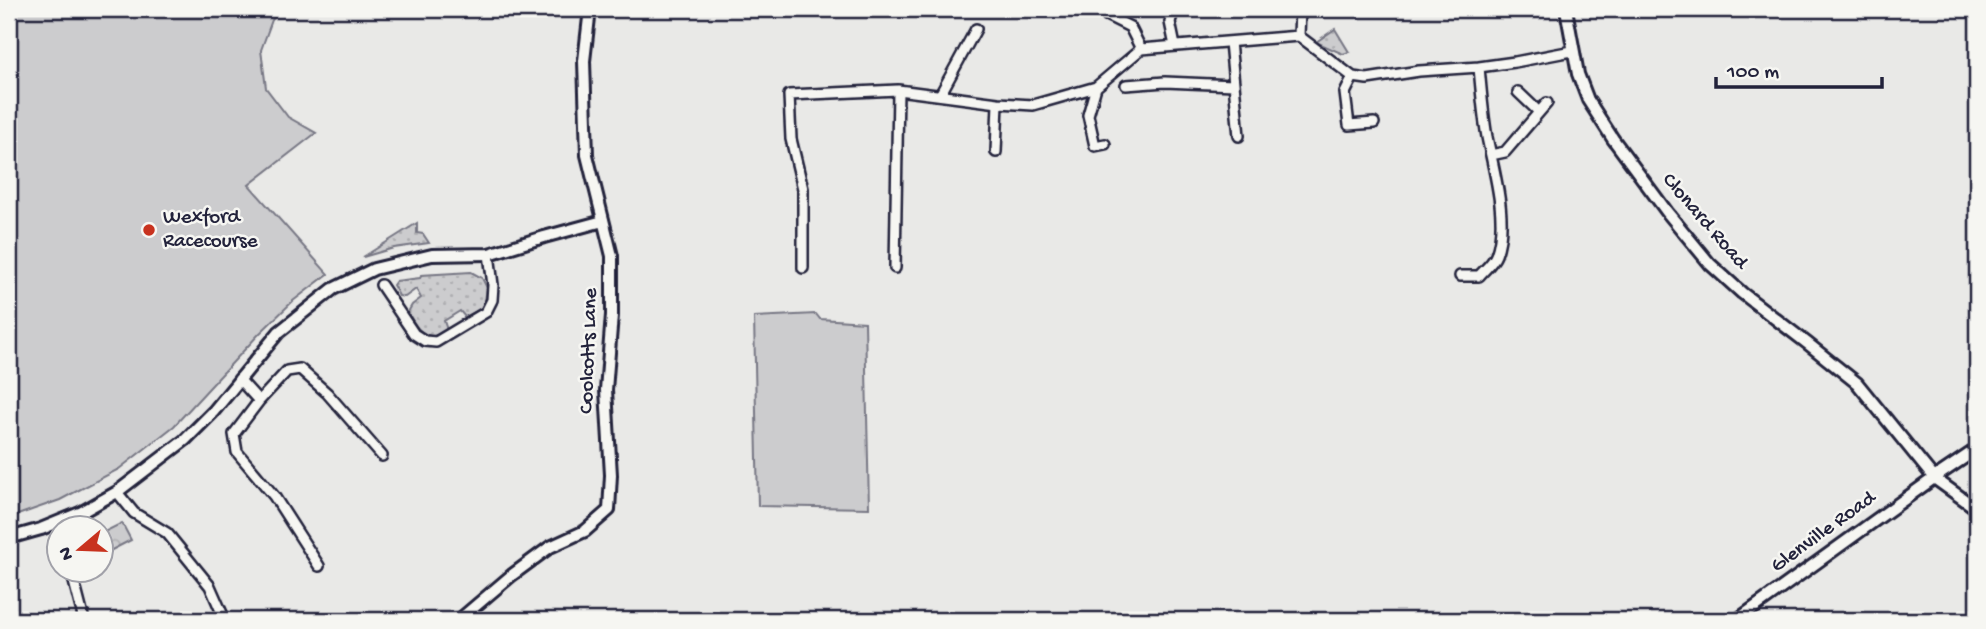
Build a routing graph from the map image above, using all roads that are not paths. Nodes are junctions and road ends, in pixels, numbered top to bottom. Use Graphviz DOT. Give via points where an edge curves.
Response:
graph roads {
  1 [pos="590,9"];
  2 [pos="1094,9"];
  3 [pos="1174,9"];
  4 [pos="1300,9"];
  5 [pos="1566,9"];
  6 [pos="976,29"];
  7 [pos="1299,36"];
  8 [pos="1230,42"];
  9 [pos="1175,47"];
  10 [pos="1141,49"];
  11 [pos="1572,51"];
  12 [pos="1479,67"];
  13 [pos="1353,77"];
  14 [pos="1126,85"];
  15 [pos="1234,85"];
  16 [pos="1096,87"];
  17 [pos="898,90"];
  18 [pos="1517,92"];
  19 [pos="940,94"];
  20 [pos="998,103"];
  21 [pos="1547,103"];
  22 [pos="1539,112"];
  23 [pos="1374,123"];
  24 [pos="1239,135"];
  25 [pos="1105,144"];
  26 [pos="996,152"];
  27 [pos="1491,155"];
  28 [pos="603,221"];
  29 [pos="489,254"];
  30 [pos="803,268"];
  31 [pos="895,268"];
  32 [pos="1460,276"];
  33 [pos="381,285"];
  34 [pos="239,379"];
  35 [pos="259,401"];
  36 [pos="1977,449"];
  37 [pos="382,456"];
  38 [pos="1934,478"];
  39 [pos="117,492"];
  40 [pos="1977,509"];
  41 [pos="78,514"];
  42 [pos="46,528"];
  43 [pos="9,538"];
  44 [pos="319,566"];
  45 [pos="75,584"];
  46 [pos="84,620"];
  47 [pos="225,620"];
  48 [pos="459,620"];
  49 [pos="1737,620"];
  1 -- 28 [label="street, Coolcotts Lane" via="584,61 587,155"];
  2 -- 10 [label="street" via="1130,27"];
  3 -- 9 [label="street" via="1170,22"];
  4 -- 7 [label="street"];
  5 -- 11 [label="street, Clonard Road"];
  6 -- 19 [label="street"];
  7 -- 8 [label="street"];
  7 -- 13 [label="street"];
  8 -- 9 [label="street"];
  8 -- 15 [label="street"];
  9 -- 10 [label="street"];
  10 -- 16 [label="street"];
  11 -- 12 [label="street"];
  11 -- 38 [label="street, Clonard Road" via="1585,92 1603,124 1710,264 1857,383"];
  12 -- 13 [label="street"];
  12 -- 27 [label="street"];
  13 -- 23 [label="street" via="1345,93 1349,125"];
  14 -- 15 [label="street"];
  15 -- 24 [label="street"];
  16 -- 20 [label="street" via="1033,105"];
  16 -- 25 [label="street" via="1087,115 1095,146"];
  17 -- 19 [label="street"];
  17 -- 30 [label="street" via="789,95 791,139 803,189"];
  17 -- 31 [label="street"];
  18 -- 22 [label="street"];
  19 -- 20 [label="street"];
  20 -- 26 [label="street"];
  21 -- 22 [label="street"];
  22 -- 27 [label="street" via="1505,152"];
  27 -- 32 [label="street" via="1500,241 1495,259 1479,275"];
  28 -- 29 [label="street"];
  28 -- 48 [label="street, Coolcotts Lane" via="612,256 606,390 609,510 585,531 551,547 512,575"];
  29 -- 33 [label="street" via="493,285 486,312 436,342 414,334"];
  29 -- 34 [label="street" via="432,256 374,269 333,289 279,332"];
  34 -- 35 [label="street"];
  34 -- 39 [label="street" via="185,440"];
  35 -- 37 [label="street" via="288,371 300,369"];
  35 -- 44 [label="street" via="234,434 237,452 274,496"];
  36 -- 38 [label="street, Glenville Road"];
  38 -- 40 [label="street, Clonard Road"];
  38 -- 49 [label="street, Glenville Road"];
  39 -- 41 [label="street"];
  39 -- 47 [label="street" via="135,513 167,533 209,586"];
  42 -- 43 [label="street"];
  45 -- 46 [label="street"];
}
